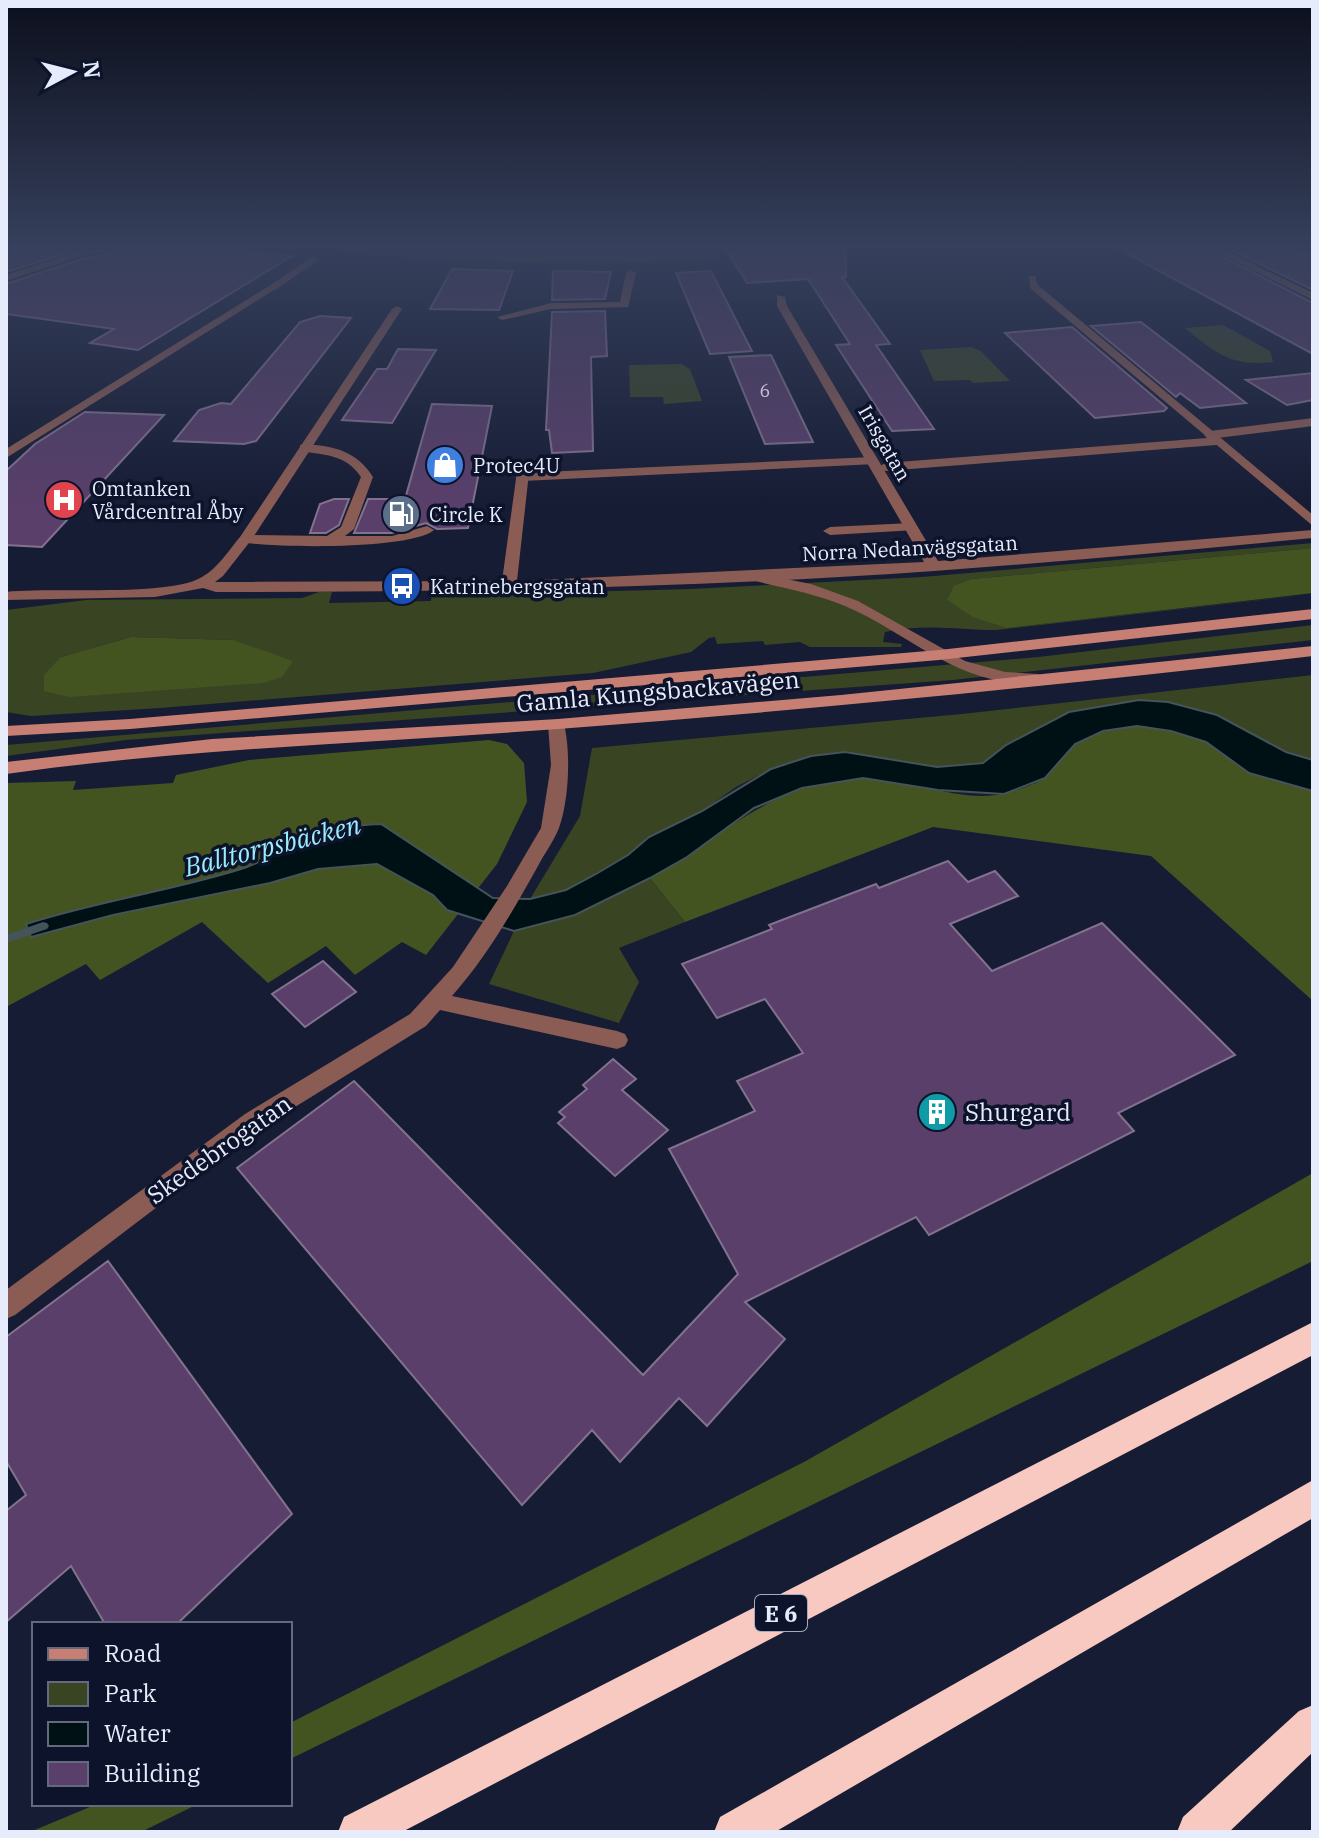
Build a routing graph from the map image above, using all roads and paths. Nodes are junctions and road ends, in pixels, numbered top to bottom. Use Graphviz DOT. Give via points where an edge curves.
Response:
graph roads {
  1 [pos="202,332"];
  2 [pos="382,332"];
  3 [pos="798,332"];
  4 [pos="1087,332"];
  5 [pos="1313,422"];
  6 [pos="1213,438"];
  7 [pos="304,448"];
  8 [pos="6,454"];
  9 [pos="878,464"];
  10 [pos="1313,522"];
  11 [pos="911,527"];
  12 [pos="427,530"];
  13 [pos="830,531"];
  14 [pos="1313,534"];
  15 [pos="245,539"];
  16 [pos="330,540"];
  17 [pos="934,567"];
  18 [pos="756,577"];
  19 [pos="204,583"];
  20 [pos="509,584"];
  21 [pos="6,596"];
  22 [pos="1313,614"];
  23 [pos="1313,651"];
  24 [pos="939,655"];
  25 [pos="1058,680"];
  26 [pos="556,724"];
  27 [pos="6,731"];
  28 [pos="6,768"];
  29 [pos="436,1000"];
  30 [pos="617,1040"];
  31 [pos="6,1306"];
  32 [pos="1313,1338"];
  33 [pos="1313,1498"];
  34 [pos="1313,1725"];
  35 [pos="359,1832"];
  36 [pos="735,1832"];
  37 [pos="1198,1832"];
  1 -- 8 [label="street"];
  2 -- 7 [label="street"];
  3 -- 9 [label="street, Irisgatan"];
  4 -- 6 [label="street"];
  5 -- 6 [label="street"];
  6 -- 9 [label="street"];
  6 -- 10 [label="street"];
  7 -- 15 [label="street"];
  7 -- 16 [label="street" via="342,453 367,477 347,529"];
  9 -- 11 [label="street, Irisgatan"];
  9 -- 20 [label="street" via="523,470"];
  11 -- 13 [label="street"];
  11 -- 17 [label="street, Irisgatan"];
  12 -- 16 [label="street" via="384,540"];
  14 -- 17 [label="street, Norra Nedanvägsgatan"];
  15 -- 16 [label="street"];
  15 -- 19 [label="street"];
  17 -- 18 [label="street, Norra Nedanvägsgatan"];
  18 -- 20 [label="street, Norra Nedanvägsgatan"];
  18 -- 24 [label="street" via="853,604"];
  19 -- 20 [label="street, Norra Nedanvägsgatan" via="236,589"];
  19 -- 21 [label="street, Norra Nedanvägsgatan" via="175,591"];
  22 -- 24 [label="main road, Gamla Kungsbackavägen"];
  23 -- 25 [label="main road, Gamla Kungsbackavägen"];
  24 -- 25 [label="street" via="1004,677"];
  24 -- 27 [label="main road, Gamla Kungsbackavägen"];
  25 -- 26 [label="main road, Gamla Kungsbackavägen"];
  26 -- 28 [label="main road, Gamla Kungsbackavägen" via="65,758"];
  26 -- 29 [label="street, Skedebrogatan" via="560,765 550,828 489,930"];
  29 -- 30 [label="street"];
  29 -- 31 [label="street, Skedebrogatan" via="418,1020 253,1121"];
  32 -- 35 [label="highway, E 6"];
  33 -- 36 [label="highway"];
  34 -- 37 [label="highway"];
}
